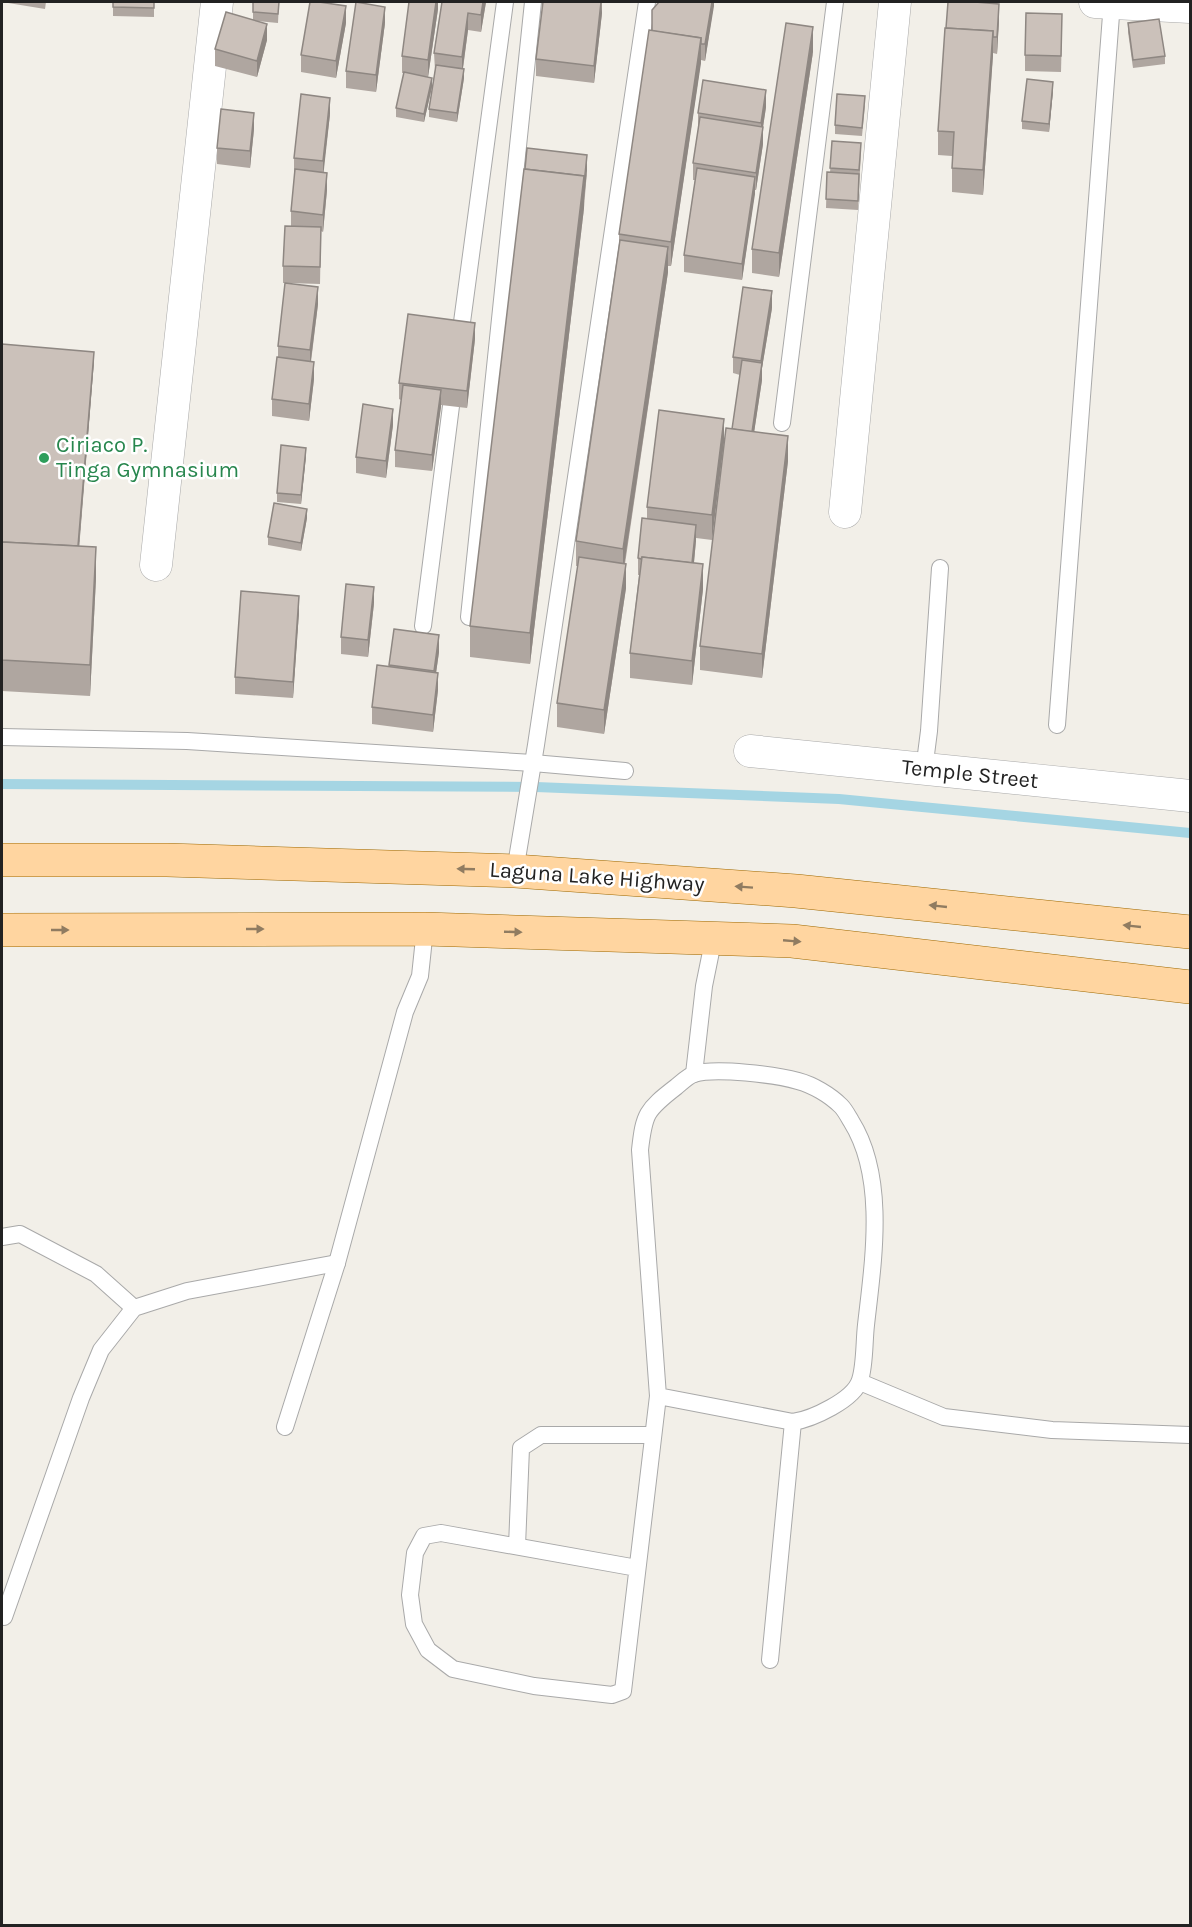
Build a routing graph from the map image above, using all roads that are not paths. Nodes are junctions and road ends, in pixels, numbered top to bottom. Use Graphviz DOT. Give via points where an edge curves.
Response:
graph roads {
  1 [pos="217,2"];
  2 [pos="505,2"];
  3 [pos="533,2"];
  4 [pos="647,2"];
  5 [pos="835,2"];
  6 [pos="894,2"];
  7 [pos="1103,2"];
  8 [pos="1191,7"];
  9 [pos="460,337"];
  10 [pos="451,406"];
  11 [pos="782,423"];
  12 [pos="845,512"];
  13 [pos="156,565"];
  14 [pos="940,568"];
  15 [pos="469,616"];
  16 [pos="423,626"];
  17 [pos="1057,725"];
  18 [pos="2,737"];
  19 [pos="750,751"];
  20 [pos="532,767"];
  21 [pos="924,770"];
  22 [pos="625,771"];
  23 [pos="1191,796"];
  24 [pos="2,860"];
  25 [pos="515,871"];
  26 [pos="424,929"];
  27 [pos="2,930"];
  28 [pos="1191,932"];
  29 [pos="714,937"];
  30 [pos="1191,987"];
  31 [pos="694,1074"];
  32 [pos="2,1237"];
  33 [pos="337,1263"];
  34 [pos="134,1308"];
  35 [pos="860,1382"];
  36 [pos="658,1396"];
  37 [pos="793,1422"];
  38 [pos="285,1427"];
  39 [pos="652,1435"];
  40 [pos="1191,1435"];
  41 [pos="517,1546"];
  42 [pos="637,1568"];
  43 [pos="4,1617"];
  44 [pos="770,1660"];
  1 -- 13 [label="street"];
  2 -- 9 [label="lane"];
  3 -- 15 [label="lane"];
  4 -- 20 [label="lane"];
  5 -- 11 [label="lane"];
  6 -- 12 [label="street"];
  7 -- 8 [label="street"];
  7 -- 17 [label="lane"];
  10 -- 16 [label="lane"];
  14 -- 21 [label="lane"];
  18 -- 20 [label="lane" via="187,741"];
  19 -- 21 [label="street, Temple Street"];
  20 -- 22 [label="lane"];
  20 -- 25 [label="lane"];
  21 -- 23 [label="street, Temple Street"];
  25 -- 24 [label="main road, Laguna Lake Highway, one-way" via="166,860"];
  28 -- 25 [label="main road, Laguna Lake Highway, one-way" via="796,891"];
  27 -- 26 [label="main road, one-way"];
  26 -- 29 [label="main road, one-way"];
  26 -- 33 [label="lane" via="420,976 405,1012"];
  29 -- 30 [label="main road, one-way" via="792,941"];
  29 -- 31 [label="lane"];
  31 -- 35 [label="lane" via="723,1071 800,1081 842,1106 857,1131 869,1163 873,1192 873,1263"];
  31 -- 36 [label="lane" via="653,1104 643,1121 640,1150"];
  32 -- 34 [label="lane" via="20,1234 96,1274"];
  33 -- 34 [label="lane" via="187,1291"];
  33 -- 38 [label="lane"];
  34 -- 43 [label="lane" via="97,1359"];
  35 -- 37 [label="lane" via="840,1402 809,1419"];
  35 -- 40 [label="lane" via="944,1417 1052,1430"];
  36 -- 37 [label="lane"];
  36 -- 39 [label="lane"];
  37 -- 44 [label="lane"];
  39 -- 41 [label="lane" via="540,1435 527,1443 521,1448"];
  39 -- 42 [label="lane"];
  41 -- 42 [label="lane"];
  41 -- 42 [label="lane" via="441,1533 424,1536 415,1553 410,1595 414,1624 428,1650 453,1669 534,1686 616,1695 623,1691"];
}
